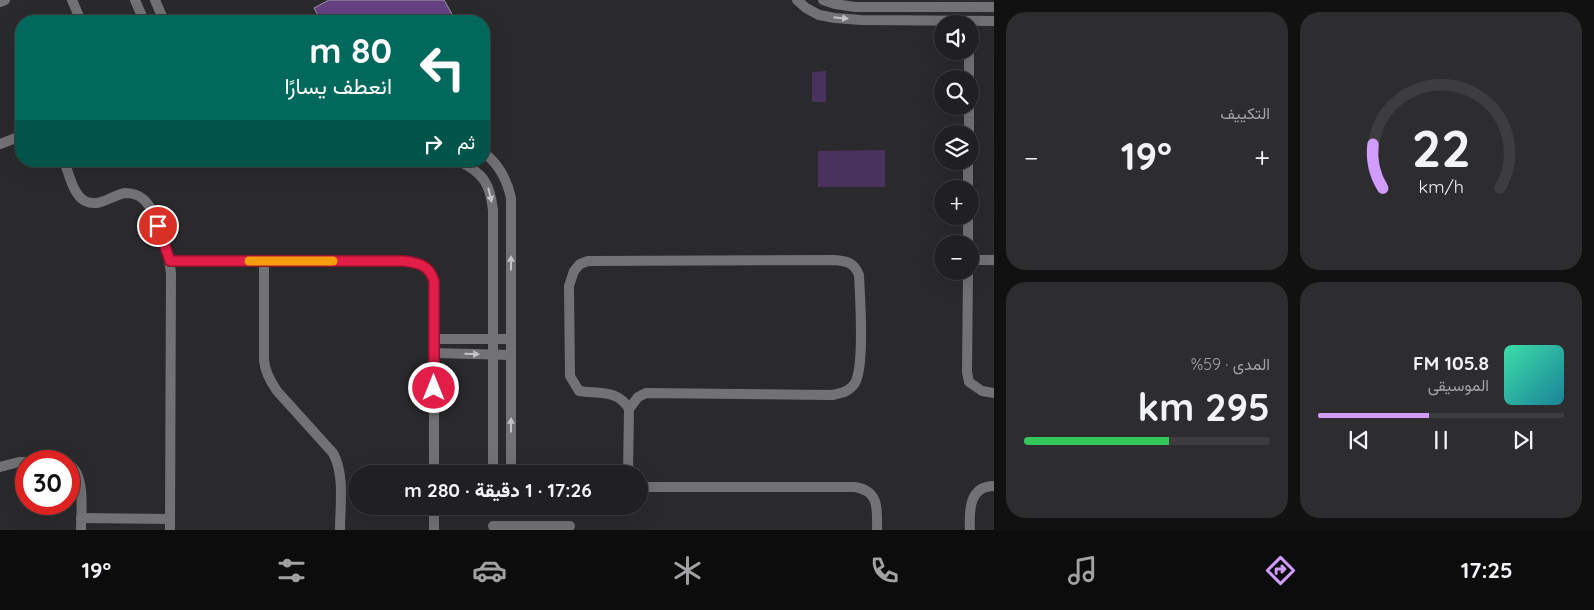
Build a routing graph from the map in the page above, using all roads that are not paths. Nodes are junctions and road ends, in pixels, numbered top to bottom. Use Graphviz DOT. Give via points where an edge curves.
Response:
graph roads {
  1 [pos="5,0"];
  2 [pos="72,0"];
  3 [pos="135,0"];
  4 [pos="155,0"];
  5 [pos="798,0"];
  6 [pos="823,0"];
  7 [pos="0,2"];
  8 [pos="924,4"];
  9 [pos="970,7"];
  10 [pos="994,7"];
  11 [pos="78,15"];
  12 [pos="141,15"];
  13 [pos="161,15"];
  14 [pos="970,15"];
  15 [pos="924,20"];
  16 [pos="934,20"];
  17 [pos="994,20"];
  18 [pos="979,21"];
  19 [pos="15,138"];
  20 [pos="0,144"];
  21 [pos="490,158"];
  22 [pos="66,167"];
  23 [pos="471,167"];
  24 [pos="979,260"];
  25 [pos="994,260"];
  26 [pos="170,261"];
  27 [pos="264,261"];
  28 [pos="968,280"];
  29 [pos="434,339"];
  30 [pos="493,339"];
  31 [pos="511,339"];
  32 [pos="434,353"];
  33 [pos="493,354"];
  34 [pos="511,355"];
  35 [pos="994,393"];
  36 [pos="629,409"];
  37 [pos="15,463"];
  38 [pos="434,465"];
  39 [pos="493,465"];
  40 [pos="511,465"];
  41 [pos="628,465"];
  42 [pos="0,467"];
  43 [pos="80,482"];
  44 [pos="994,486"];
  45 [pos="648,487"];
  46 [pos="434,515"];
  47 [pos="493,515"];
  48 [pos="511,515"];
  49 [pos="570,515"];
  50 [pos="81,518"];
  51 [pos="170,525"];
  52 [pos="493,528"];
  53 [pos="511,528"];
  54 [pos="570,528"];
  55 [pos="81,530"];
  56 [pos="340,530"];
  57 [pos="434,530"];
  58 [pos="877,530"];
  59 [pos="970,530"];
  1 -- 7 [label="street"];
  2 -- 11 [label="street"];
  3 -- 12 [label="street"];
  4 -- 13 [label="street"];
  5 -- 15 [label="street, one-way" via="806,8 834,18"];
  6 -- 8 [label="street" via="855,7"];
  8 -- 9 [label="street"];
  8 -- 15 [label="street"];
  9 -- 10 [label="street"];
  9 -- 14 [label="street"];
  15 -- 16 [label="street"];
  17 -- 18 [label="street"];
  19 -- 20 [label="street"];
  31 -- 21 [label="street, one-way" via="511,198 501,171"];
  22 -- 26 [label="street" via="76,190 85,201 100,203 125,193 144,199"];
  23 -- 30 [label="street, one-way" via="491,192"];
  24 -- 25 [label="street"];
  26 -- 27 [label="street"];
  26 -- 51 [label="street"];
  27 -- 29 [label="street" via="404,261 426,266 434,281"];
  27 -- 56 [label="street" via="265,370 277,391 336,459 340,472"];
  28 -- 35 [label="street" via="969,382 982,391"];
  29 -- 30 [label="street"];
  29 -- 32 [label="street"];
  30 -- 31 [label="street"];
  30 -- 33 [label="street"];
  31 -- 34 [label="street"];
  32 -- 33 [label="street, one-way"];
  32 -- 38 [label="street"];
  33 -- 34 [label="street"];
  33 -- 39 [label="street"];
  40 -- 34 [label="street, one-way"];
  36 -- 36 [label="street" via="638,397 646,393 843,393 855,383 860,364 859,275 856,268 845,261 834,260 588,261 580,264 569,286 570,376 579,391 609,393 625,402"];
  36 -- 41 [label="street"];
  37 -- 42 [label="street"];
  43 -- 50 [label="street"];
  44 -- 59 [label="street" via="978,491 973,497"];
  45 -- 58 [label="street" via="863,488 874,496"];
  46 -- 57 [label="street"];
  47 -- 52 [label="street"];
  48 -- 53 [label="street"];
  49 -- 54 [label="street"];
  50 -- 51 [label="street"];
  50 -- 55 [label="street"];
  52 -- 53 [label="street"];
  53 -- 54 [label="street"];
}
